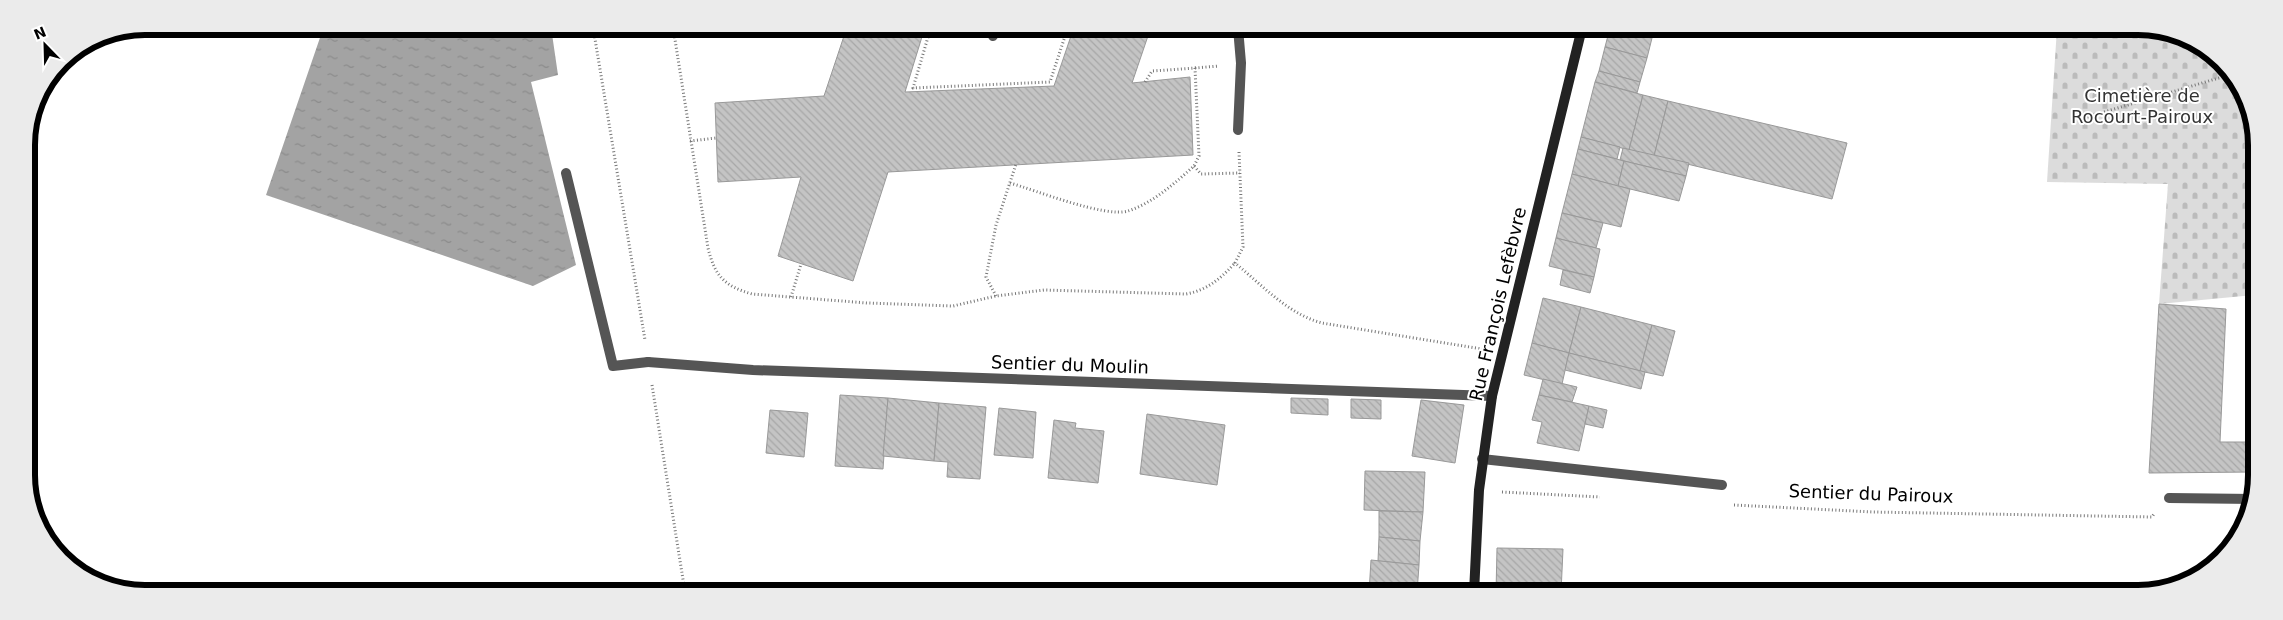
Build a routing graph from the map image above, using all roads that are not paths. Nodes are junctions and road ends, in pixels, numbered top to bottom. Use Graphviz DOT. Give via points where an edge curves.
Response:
graph roads {
  1 [pos="1239,35"];
  2 [pos="1580,35"];
  3 [pos="1238,130"];
  4 [pos="566,172"];
  5 [pos="1492,396"];
  6 [pos="1482,459"];
  7 [pos="1722,485"];
  8 [pos="2169,498"];
  9 [pos="2245,499"];
  10 [pos="1474,585"];
  1 -- 3 [label="street" via="1241,63"];
  2 -- 5 [label="main road, Rue François Lefèbvre"];
  4 -- 5 [label="street, Sentier du Moulin" via="613,366 648,362 753,370"];
  5 -- 6 [label="main road, Rue François Lefèbvre"];
  6 -- 7 [label="street"];
  6 -- 10 [label="main road, Rue François Lefèbvre"];
  8 -- 9 [label="street"];
}
